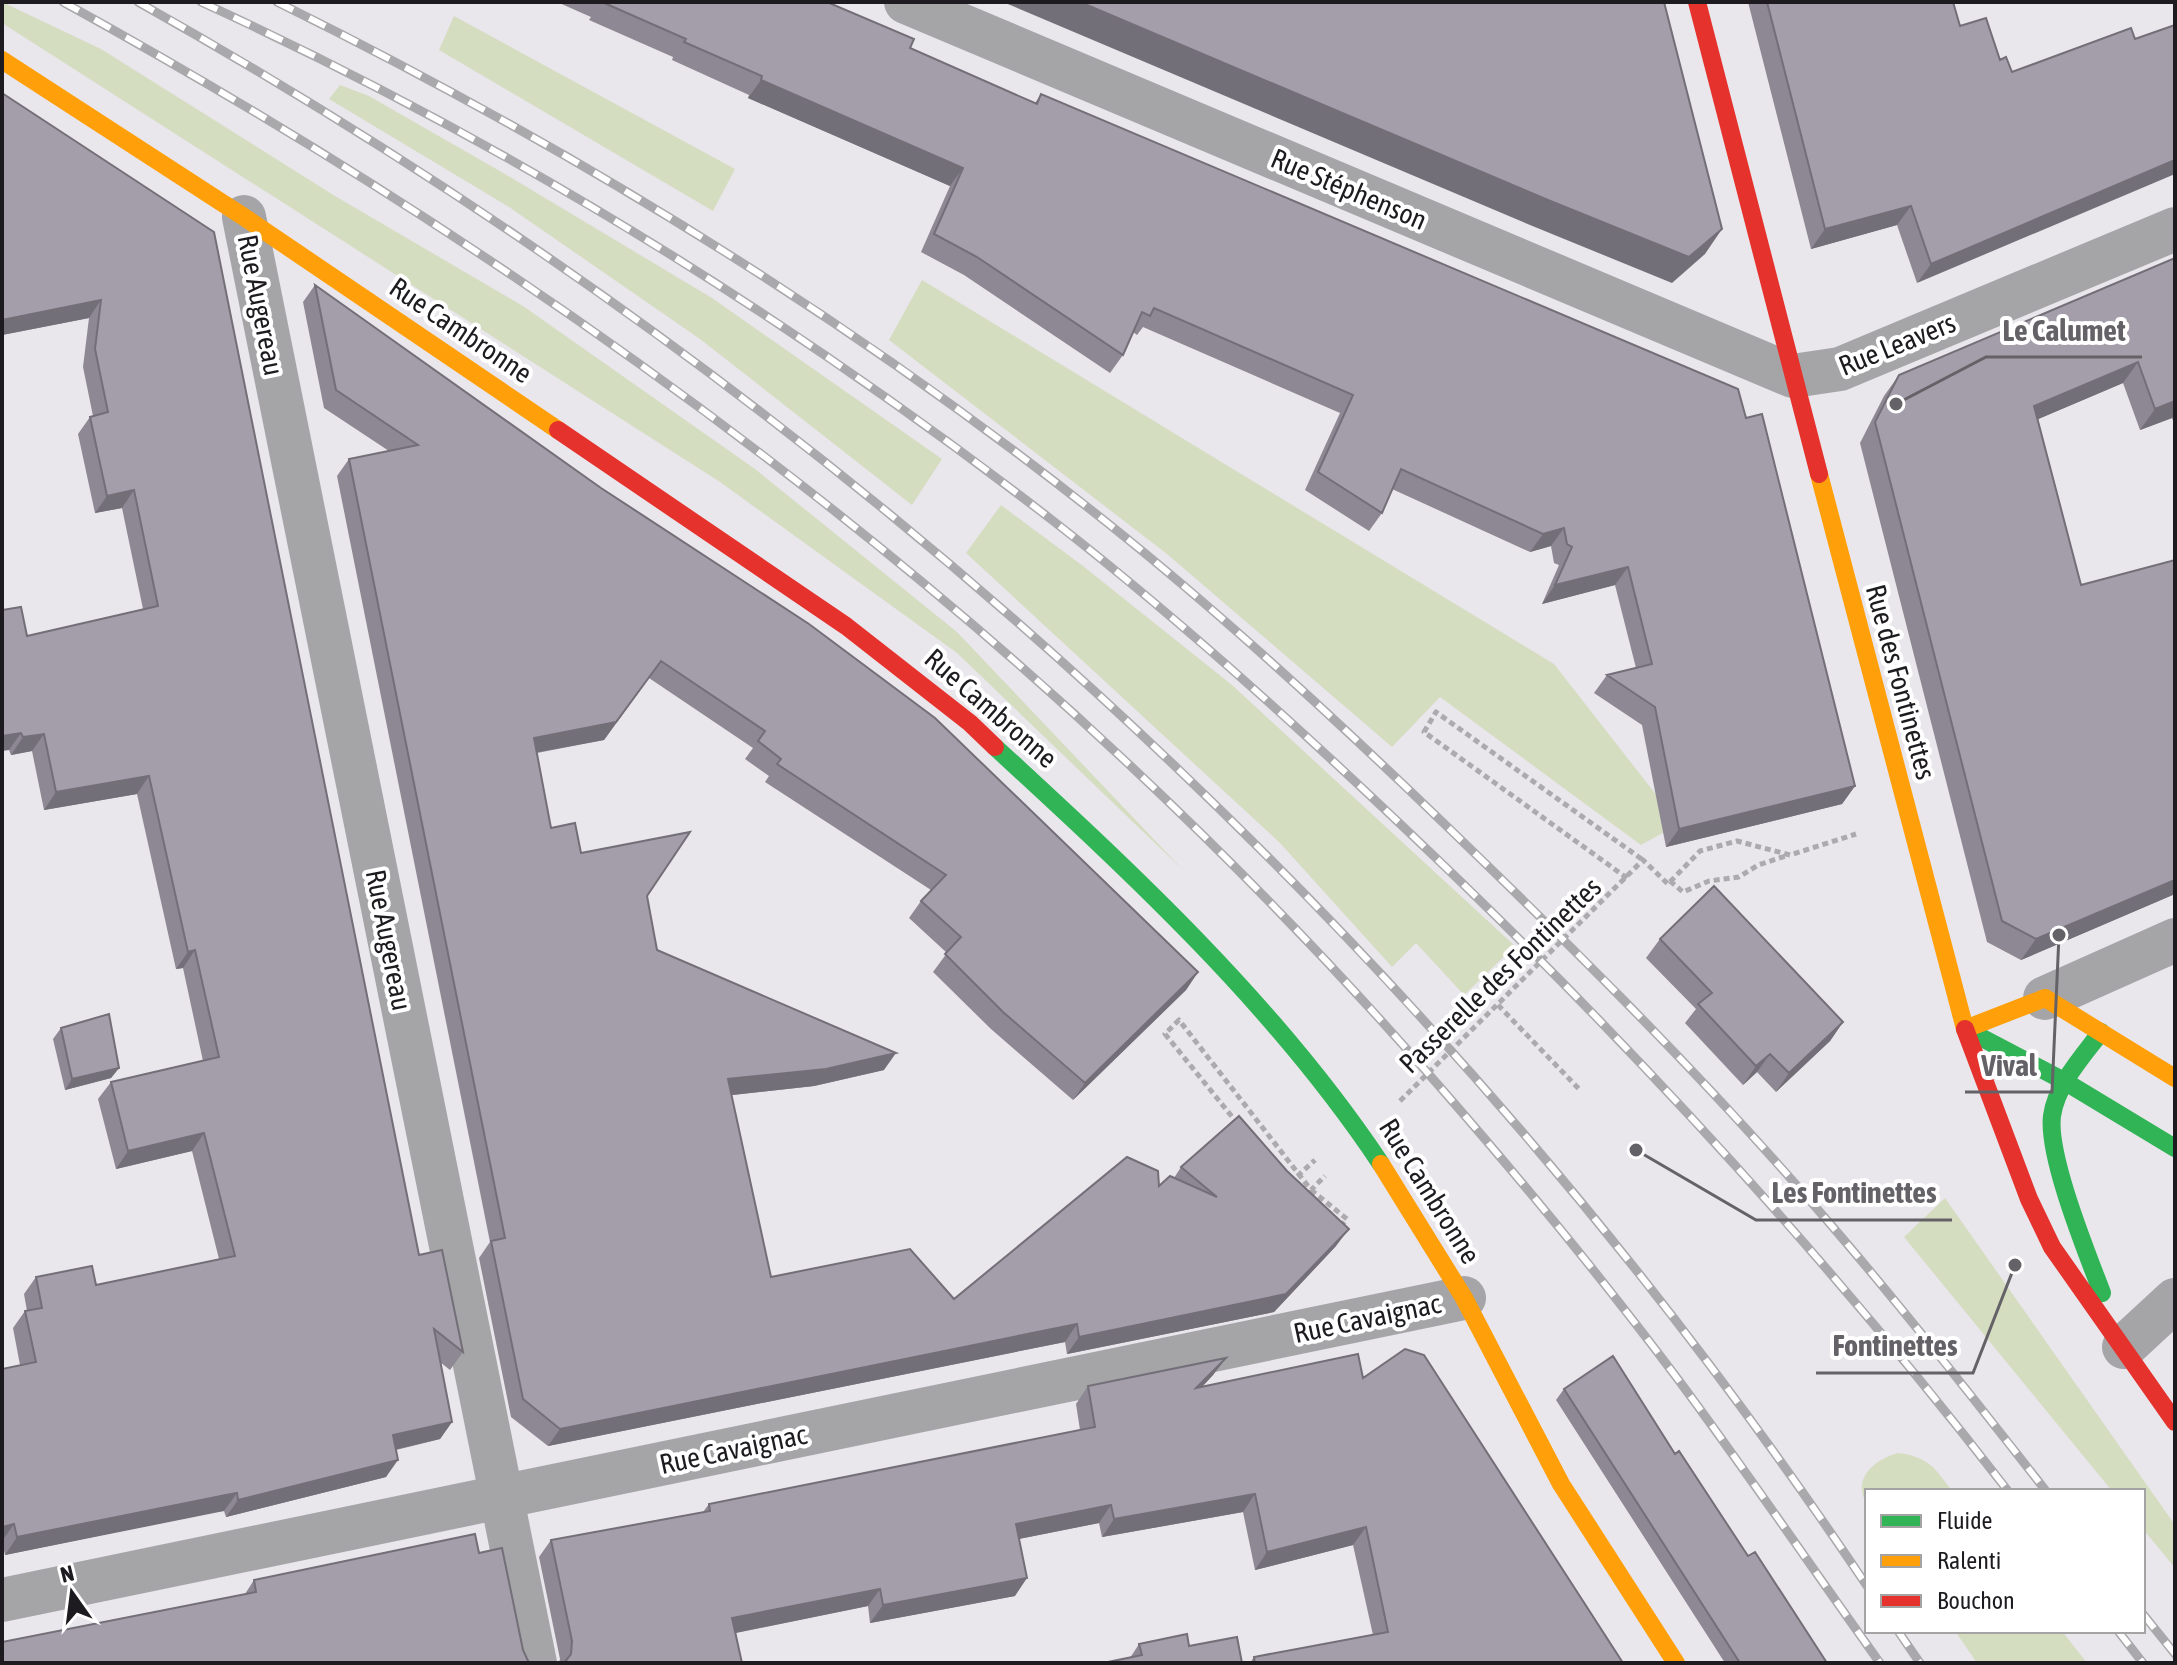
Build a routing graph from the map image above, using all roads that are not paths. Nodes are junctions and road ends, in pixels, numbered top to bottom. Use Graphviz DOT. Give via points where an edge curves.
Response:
graph roads {
  1 [pos="906,2"];
  2 [pos="1697,2"];
  3 [pos="2,60"];
  4 [pos="244,217"];
  5 [pos="2175,229"];
  6 [pos="1793,376"];
  7 [pos="2175,940"];
  8 [pos="2045,998"];
  9 [pos="1965,1029"];
  10 [pos="2101,1032"];
  11 [pos="2175,1078"];
  12 [pos="2064,1081"];
  13 [pos="2175,1148"];
  14 [pos="1464,1298"];
  15 [pos="2175,1300"];
  16 [pos="2124,1347"];
  17 [pos="2175,1422"];
  18 [pos="500,1496"];
  19 [pos="2,1600"];
  20 [pos="535,1663"];
  21 [pos="1676,1663"];
  1 -- 6 [label="street, Rue Stéphenson"];
  2 -- 6 [label="street, Rue des Fontinettes"];
  3 -- 4 [label="street, Rue Cambronne"];
  4 -- 14 [label="street, Rue Cambronne" via="846,626 970,723 1105,848 1239,986 1342,1105"];
  4 -- 18 [label="street, Rue Augereau"];
  5 -- 6 [label="street, Rue Leavers" via="1840,369"];
  6 -- 9 [label="street, Rue des Fontinettes"];
  7 -- 8 [label="street"];
  8 -- 9 [label="street"];
  8 -- 10 [label="street"];
  9 -- 12 [label="street"];
  9 -- 16 [label="street, Rue des Fontinettes" via="2052,1247"];
  10 -- 11 [label="street"];
  10 -- 12 [label="street, Rue des Fontinettes"];
  12 -- 13 [label="street"];
  12 -- 16 [label="street, Rue des Fontinettes" via="2052,1118 2057,1156"];
  14 -- 18 [label="street, Rue Cavaignac"];
  14 -- 21 [label="street, Rue Cambronne" via="1561,1484"];
  15 -- 16 [label="street"];
  16 -- 17 [label="street, Rue des Fontinettes"];
  18 -- 19 [label="street, Rue Cavaignac"];
  18 -- 20 [label="street, Rue Augereau"];
}
